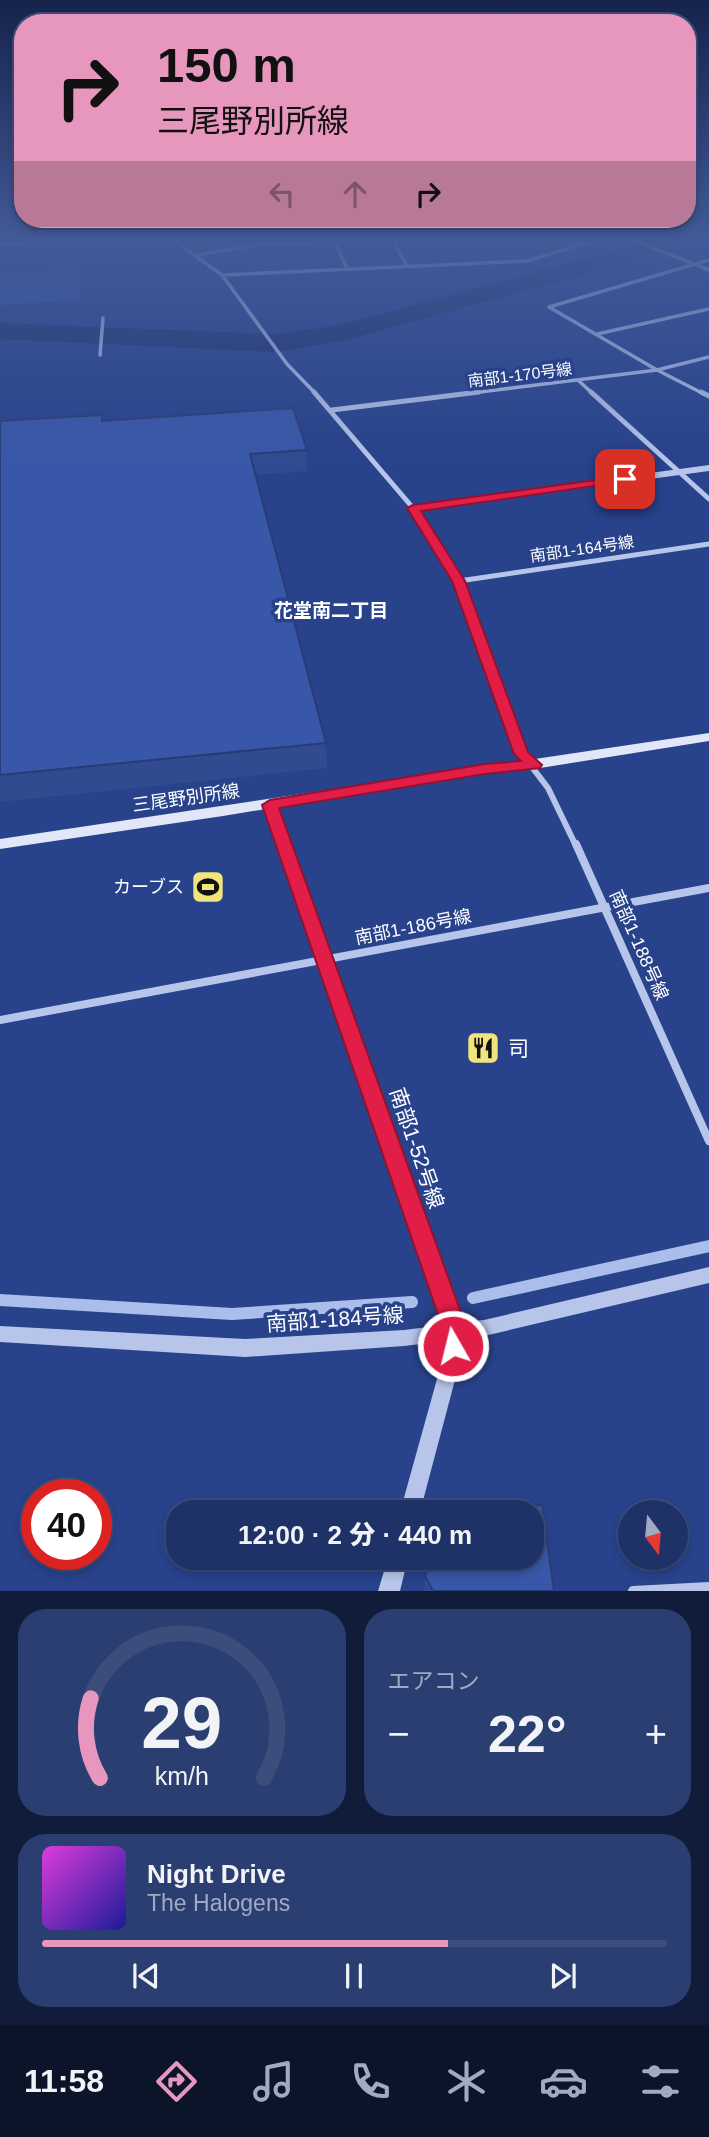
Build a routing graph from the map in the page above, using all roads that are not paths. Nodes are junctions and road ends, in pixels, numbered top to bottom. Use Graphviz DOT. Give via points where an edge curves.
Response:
graph roads {
  1 [pos="250,313"];
  2 [pos="560,313"];
  3 [pos="690,313"];
  4 [pos="103,317"];
  5 [pos="596,334"];
  6 [pos="100,355"];
  7 [pos="709,357"];
  8 [pos="657,370"];
  9 [pos="578,380"];
  10 [pos="709,396"];
  11 [pos="332,410"];
  12 [pos="709,468"];
  13 [pos="678,472"];
  14 [pos="709,499"];
  15 [pos="413,508"];
  16 [pos="709,544"];
  17 [pos="459,581"];
  18 [pos="709,737"];
  19 [pos="534,765"];
  20 [pos="270,805"];
  21 [pos="0,844"];
  22 [pos="709,888"];
  23 [pos="606,907"];
  24 [pos="325,960"];
  25 [pos="0,1020"];
  26 [pos="709,1141"];
  27 [pos="709,1275"];
  28 [pos="456,1332"];
  29 [pos="0,1334"];
  30 [pos="413,1500"];
  31 [pos="395,1570"];
  32 [pos="709,1587"];
  33 [pos="389,1591"];
  34 [pos="633,1591"];
  1 -- 11 [label="street, 南部1-188号線" via="285,361"];
  2 -- 5 [label="street"];
  3 -- 5 [label="street"];
  4 -- 6 [label="street"];
  5 -- 8 [label="street"];
  7 -- 8 [label="street, 南部1-170号線"];
  8 -- 9 [label="street, 南部1-170号線"];
  8 -- 10 [label="street"];
  9 -- 11 [label="street, 南部1-170号線"];
  9 -- 13 [label="street"];
  11 -- 15 [label="street, 南部1-188号線"];
  12 -- 13 [label="street"];
  13 -- 14 [label="street"];
  13 -- 15 [label="street"];
  15 -- 17 [label="street, 南部1-188号線"];
  16 -- 17 [label="street, 南部1-164号線"];
  17 -- 19 [label="street, 南部1-188号線" via="522,754"];
  18 -- 19 [label="main road, 三尾野別所線"];
  19 -- 20 [label="main road, 三尾野別所線"];
  19 -- 23 [label="street, 南部1-188号線"];
  20 -- 21 [label="main road, 三尾野別所線"];
  20 -- 24 [label="street, 南部1-52号線"];
  22 -- 23 [label="street, 南部1-186号線"];
  23 -- 24 [label="street, 南部1-186号線"];
  23 -- 26 [label="street, 南部1-188号線"];
  24 -- 25 [label="street, 南部1-186号線"];
  24 -- 28 [label="street, 南部1-52号線"];
  27 -- 28 [label="street, 南部1-184号線"];
  28 -- 29 [label="street, 南部1-184号線" via="245,1348"];
  28 -- 30 [label="street"];
  31 -- 33 [label="street"];
  32 -- 34 [label="street"];
}
